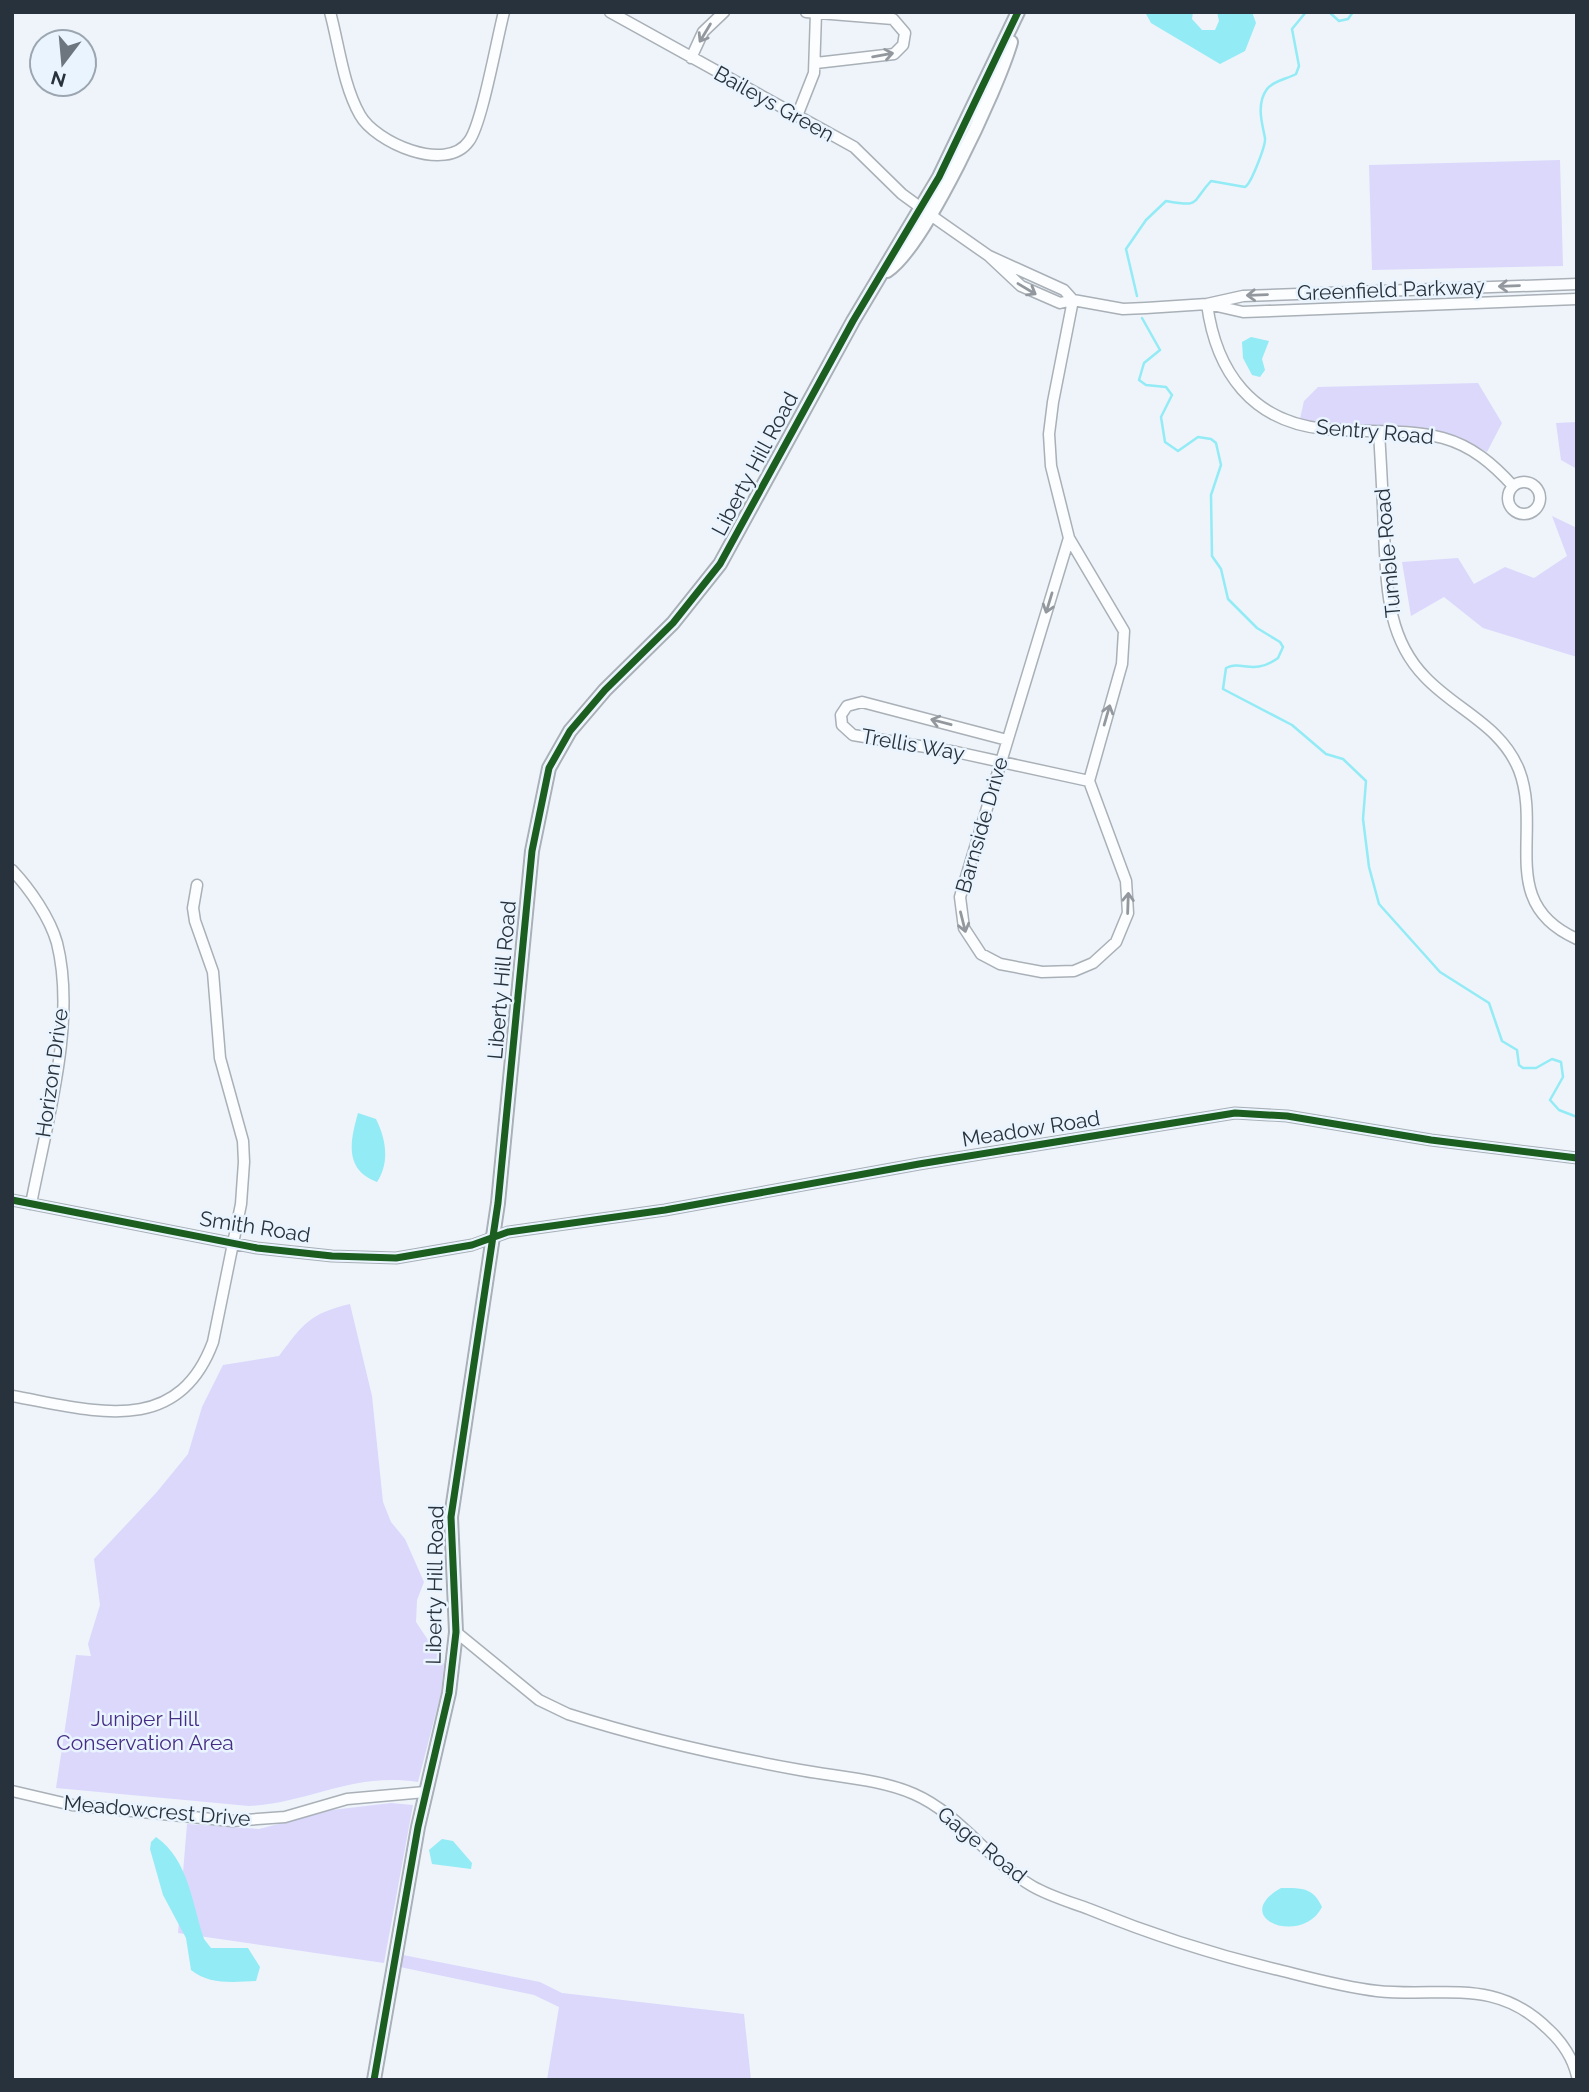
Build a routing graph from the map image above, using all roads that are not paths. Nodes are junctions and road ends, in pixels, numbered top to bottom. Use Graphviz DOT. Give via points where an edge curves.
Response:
graph roads {
  1 [pos="330,12"];
  2 [pos="504,12"];
  3 [pos="610,12"];
  4 [pos="724,12"];
  5 [pos="806,12"];
  6 [pos="1019,12"];
  7 [pos="817,13"];
  8 [pos="691,58"];
  9 [pos="816,62"];
  10 [pos="797,116"];
  11 [pos="926,211"];
  12 [pos="989,256"];
  13 [pos="1577,284"];
  14 [pos="1577,299"];
  15 [pos="1073,300"];
  16 [pos="1207,304"];
  17 [pos="1379,432"];
  18 [pos="1513,486"];
  19 [pos="1069,538"];
  20 [pos="1007,740"];
  21 [pos="1001,762"];
  22 [pos="1089,781"];
  23 [pos="12,870"];
  24 [pos="197,885"];
  25 [pos="1577,939"];
  26 [pos="1577,1158"];
  27 [pos="12,1200"];
  28 [pos="31,1204"];
  29 [pos="493,1237"];
  30 [pos="232,1243"];
  31 [pos="12,1396"];
  32 [pos="456,1632"];
  33 [pos="12,1791"];
  34 [pos="425,1792"];
  35 [pos="1577,2077"];
  36 [pos="374,2080"];
  1 -- 2 [label="street" via="362,118 400,145 438,158 454,154 472,137"];
  3 -- 8 [label="street, Baileys Green"];
  4 -- 8 [label="street, one-way" via="703,32"];
  5 -- 7 [label="street"];
  6 -- 11 [label="street, Liberty Hill Road" via="999,76"];
  7 -- 9 [label="street"];
  9 -- 7 [label="street, one-way" via="888,55 900,50 905,39 903,27 893,19"];
  8 -- 10 [label="street, Baileys Green"];
  9 -- 10 [label="street"];
  10 -- 11 [label="street, Baileys Green" via="865,155 902,194"];
  11 -- 12 [label="street, Greenfield Parkway"];
  11 -- 29 [label="street, Liberty Hill Road" via="906,251 884,273 828,364 720,564 673,623 604,690 570,731 549,768 532,851"];
  12 -- 15 [label="street, Greenfield Parkway" via="1064,290"];
  12 -- 15 [label="street, Greenfield Parkway, one-way" via="1004,273 1035,294 1060,303"];
  13 -- 16 [label="street, Greenfield Parkway, one-way" via="1243,296"];
  14 -- 16 [label="street, Greenfield Parkway" via="1243,312"];
  15 -- 16 [label="street, Greenfield Parkway" via="1124,309"];
  15 -- 19 [label="street" via="1049,434 1054,487"];
  16 -- 17 [label="street, Sentry Road" via="1213,340 1226,369 1250,398 1304,426"];
  17 -- 18 [label="street, Sentry Road" via="1422,434 1456,443 1492,464"];
  17 -- 25 [label="street, Tumble Road" via="1388,598 1397,634 1426,678 1487,726 1511,755 1525,793 1525,868 1531,894 1545,917"];
  19 -- 20 [label="street, Barnside Drive, one-way"];
  22 -- 19 [label="street, one-way" via="1125,642 1119,621"];
  20 -- 21 [label="street, Barnside Drive"];
  20 -- 21 [label="street, Trellis Way, one-way" via="862,702 847,706 841,715 842,725 853,734"];
  21 -- 22 [label="street, Trellis Way"];
  21 -- 22 [label="street, Barnside Drive, one-way" via="962,886 960,907 974,947 990,960 1010,967 1052,972 1084,968 1110,950 1126,923 1126,881"];
  23 -- 28 [label="street, Horizon Drive" via="37,903 56,941 63,993 54,1087"];
  24 -- 30 [label="street" via="195,921 213,972 222,1069 243,1141 243,1183"];
  26 -- 29 [label="street, Meadow Road" via="1278,1115 1235,1113"];
  27 -- 28 [label="street, Smith Road"];
  28 -- 30 [label="street, Smith Road"];
  29 -- 30 [label="street, Smith Road" via="396,1258 332,1256"];
  29 -- 32 [label="street, Liberty Hill Road" via="451,1517"];
  30 -- 31 [label="street" via="206,1362 178,1394 159,1405 118,1413"];
  32 -- 34 [label="street, Liberty Hill Road" via="447,1703"];
  32 -- 35 [label="street, Gage Road" via="539,1700 568,1714 916,1794 1034,1887 1131,1926 1349,1987 1476,1992 1507,2000 1535,2016 1558,2039"];
  33 -- 34 [label="street, Meadowcrest Drive" via="72,1805 232,1821 285,1816 347,1799"];
  34 -- 36 [label="street, Liberty Hill Road"];
}
